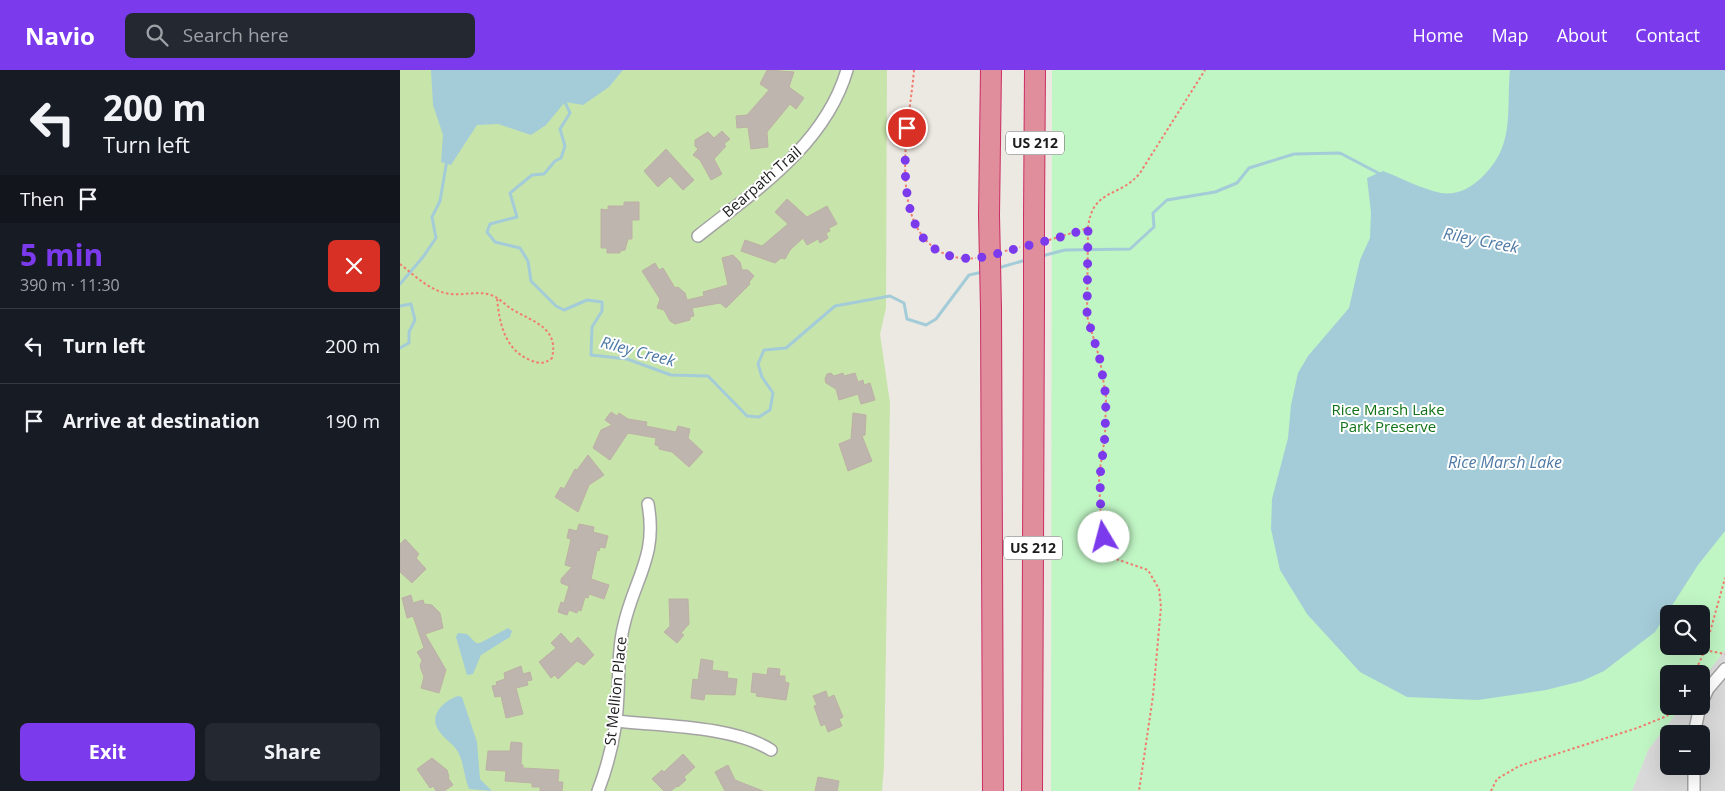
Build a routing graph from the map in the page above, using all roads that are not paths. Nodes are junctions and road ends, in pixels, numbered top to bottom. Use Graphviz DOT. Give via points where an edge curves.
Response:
graph roads {
  1 [pos="847,70"];
  2 [pos="991,70"];
  3 [pos="1035,70"];
  4 [pos="698,236"];
  5 [pos="648,504"];
  6 [pos="1725,670"];
  7 [pos="1710,687"];
  8 [pos="616,720"];
  9 [pos="771,750"];
  10 [pos="1694,775"];
  11 [pos="598,791"];
  12 [pos="993,791"];
  13 [pos="1032,791"];
  14 [pos="1694,791"];
  1 -- 4 [label="street, Bearpath Trail" via="832,104 799,153"];
  2 -- 12 [label="highway, US 212, bridge"];
  3 -- 13 [label="highway, US 212, bridge"];
  5 -- 8 [label="street, St Mellion Place" via="652,521 651,540 623,627"];
  6 -- 7 [label="street"];
  8 -- 9 [label="street" via="731,733"];
  8 -- 11 [label="street, St Mellion Place" via="611,750"];
  10 -- 14 [label="street"];
}
